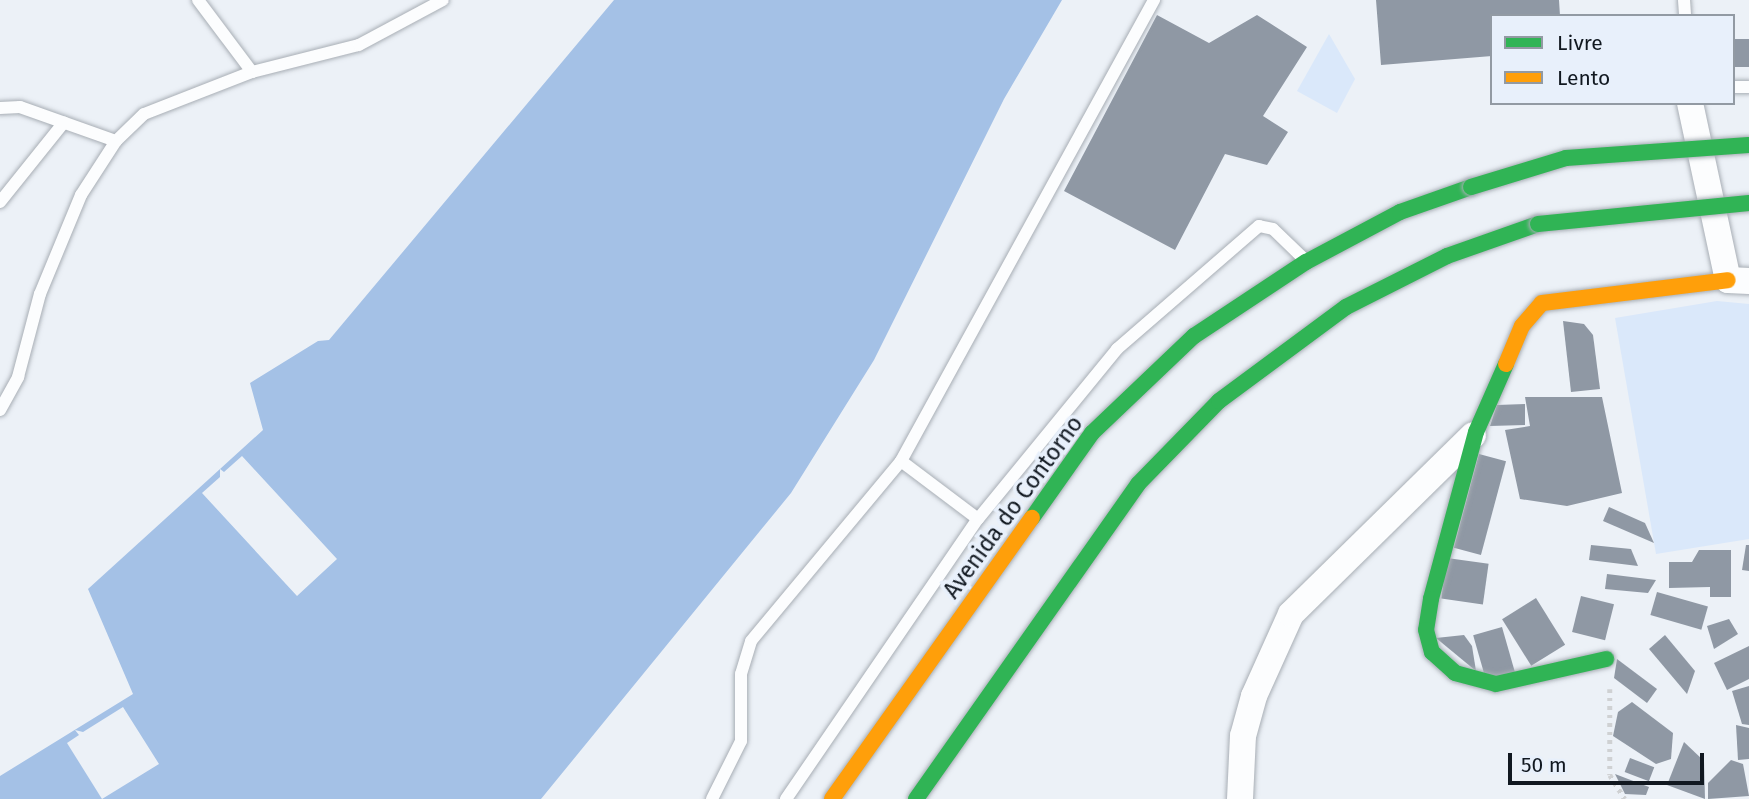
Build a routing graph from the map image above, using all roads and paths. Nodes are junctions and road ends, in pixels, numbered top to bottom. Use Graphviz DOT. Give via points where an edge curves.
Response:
graph roads {
  1 [pos="198,0"];
  2 [pos="443,0"];
  3 [pos="1154,0"];
  4 [pos="252,72"];
  5 [pos="1691,105"];
  6 [pos="0,108"];
  7 [pos="64,122"];
  8 [pos="117,141"];
  9 [pos="1749,145"];
  10 [pos="0,202"];
  11 [pos="1749,203"];
  12 [pos="1306,262"];
  13 [pos="1738,281"];
  14 [pos="0,410"];
  15 [pos="1476,432"];
  16 [pos="901,461"];
  17 [pos="978,519"];
  18 [pos="1606,659"];
  19 [pos="712,799"];
  20 [pos="786,799"];
  21 [pos="832,799"];
  22 [pos="916,799"];
  23 [pos="1240,799"];
  24 [pos="1625,799"];
  1 -- 4 [label="lane"];
  2 -- 4 [label="lane" via="359,45"];
  3 -- 16 [label="lane"];
  4 -- 8 [label="lane" via="144,114"];
  5 -- 13 [label="street"];
  6 -- 7 [label="lane" via="20,107"];
  7 -- 8 [label="lane"];
  7 -- 10 [label="lane"];
  8 -- 14 [label="lane" via="57,245 18,377"];
  9 -- 12 [label="main road, Avenida do Contorno, bridge" via="1657,147 1566,158 1401,212"];
  11 -- 22 [label="main road, bridge" via="1538,224 1447,256 1346,307 1219,401 1138,484"];
  12 -- 17 [label="lane" via="1273,229 1259,226 1117,349"];
  12 -- 21 [label="main road, Avenida do Contorno" via="1194,336 1092,433"];
  13 -- 15 [label="main road" via="1542,303 1522,326"];
  15 -- 18 [label="main road" via="1430,599 1426,630 1433,652 1455,673 1496,684"];
  15 -- 23 [label="street" via="1291,614 1254,696 1243,736"];
  16 -- 17 [label="lane"];
  16 -- 19 [label="lane" via="751,641 741,674 741,741"];
  17 -- 20 [label="lane"];
  18 -- 24 [label="path" via="1610,775"];
}
